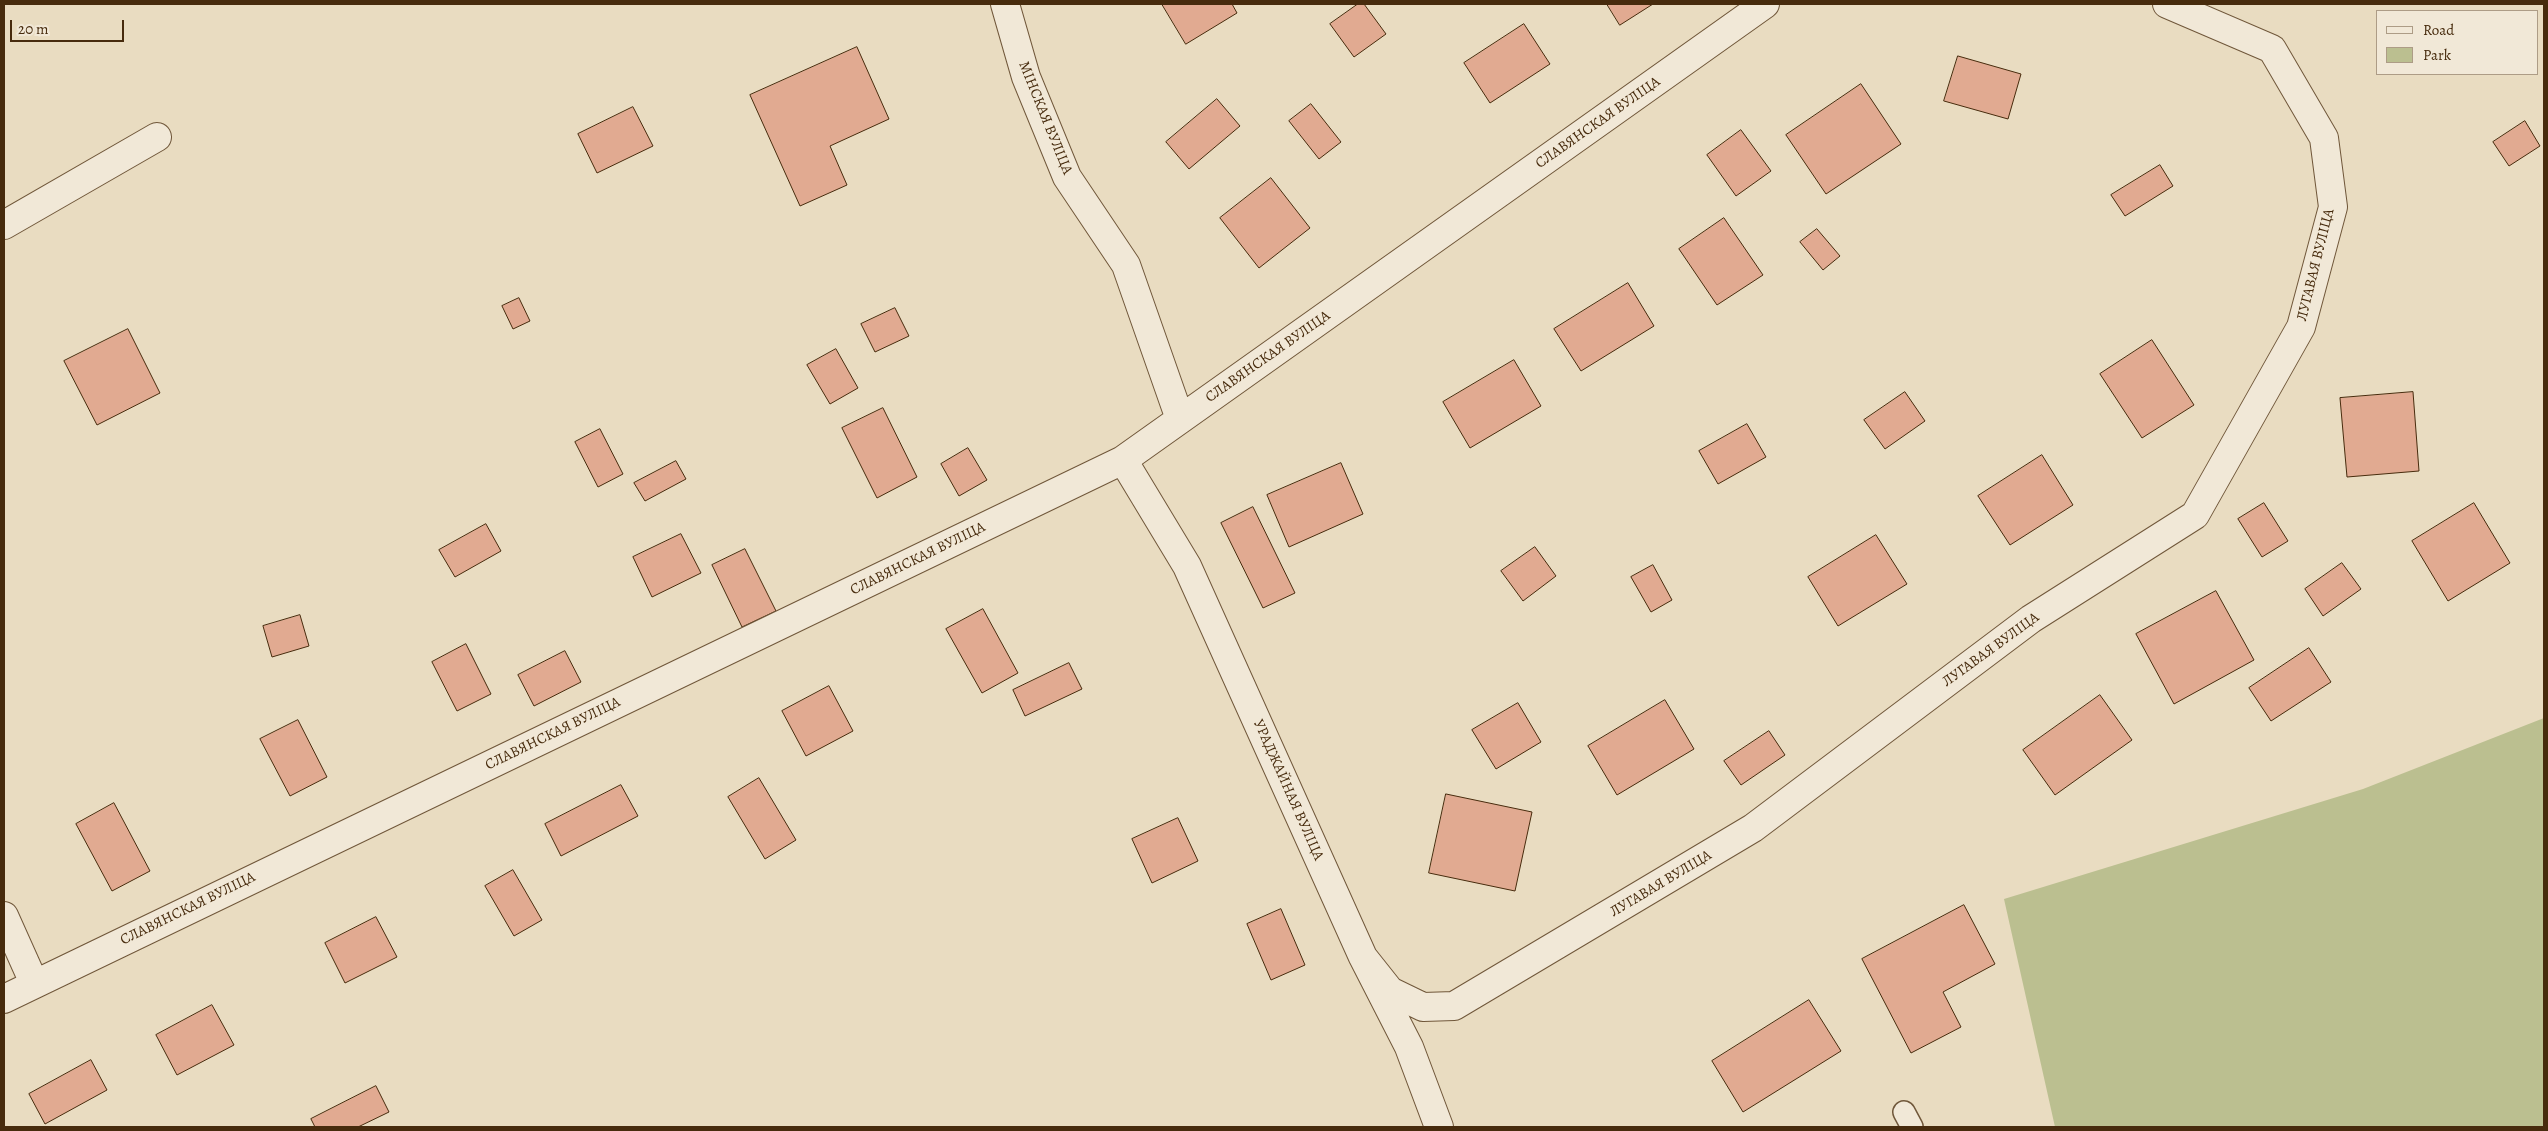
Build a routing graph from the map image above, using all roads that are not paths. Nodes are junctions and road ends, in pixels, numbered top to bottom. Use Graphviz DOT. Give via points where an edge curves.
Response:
graph roads {
  1 [pos="1005,4"];
  2 [pos="1764,4"];
  3 [pos="2167,4"];
  4 [pos="157,138"];
  5 [pos="4,225"];
  6 [pos="1180,419"];
  7 [pos="1123,460"];
  8 [pos="4,916"];
  9 [pos="1363,957"];
  10 [pos="34,983"];
  11 [pos="4,999"];
  12 [pos="1439,1127"];
  1 -- 6 [label="street, МІНСКАЯ ВУЛІЦА" via="1026,77 1067,177 1126,264"];
  2 -- 6 [label="street, СЛАВЯНСКАЯ ВУЛІЦА"];
  3 -- 9 [label="street, ЛУГАВАЯ ВУЛІЦА" via="2272,49 2324,138 2333,208 2301,326 2195,515 2031,619 1753,828 1454,1006 1423,1007 1390,991"];
  4 -- 5 [label="street"];
  6 -- 7 [label="street, СЛАВЯНСКАЯ ВУЛІЦА"];
  7 -- 9 [label="street, УРАДЖАЙНАЯ ВУЛІЦА" via="1186,566"];
  7 -- 10 [label="street, СЛАВЯНСКАЯ ВУЛІЦА"];
  8 -- 10 [label="street"];
  9 -- 12 [label="street, УРАДЖАЙНАЯ ВУЛІЦА" via="1409,1047"];
  10 -- 11 [label="street, СЛАВЯНСКАЯ ВУЛІЦА"];
}
